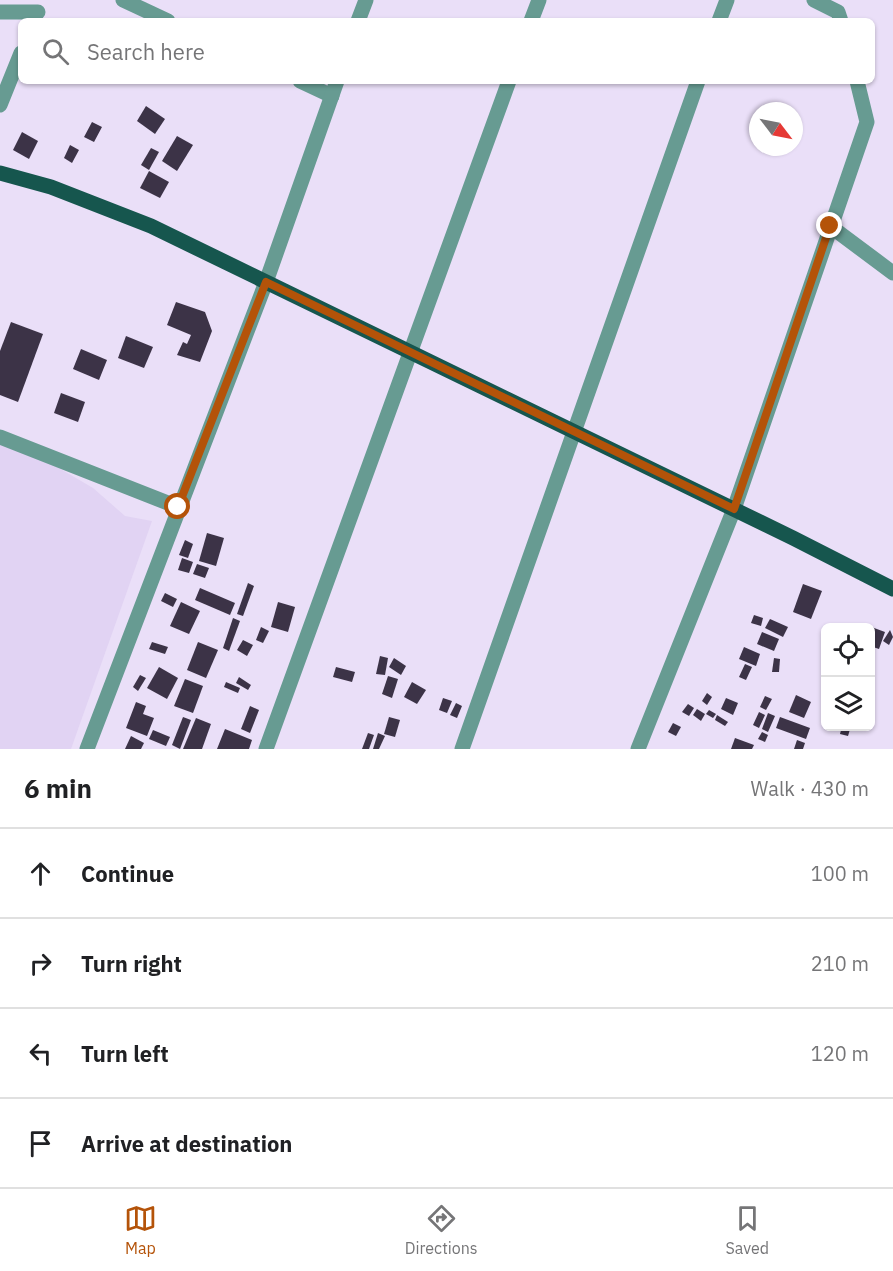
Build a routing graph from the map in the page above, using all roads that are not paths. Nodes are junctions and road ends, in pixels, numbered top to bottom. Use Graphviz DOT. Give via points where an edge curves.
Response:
graph roads {
  1 [pos="123,0"];
  2 [pos="366,0"];
  3 [pos="539,0"];
  4 [pos="727,0"];
  5 [pos="814,0"];
  6 [pos="38,11"];
  7 [pos="0,12"];
  8 [pos="162,18"];
  9 [pos="359,18"];
  10 [pos="532,18"];
  11 [pos="720,18"];
  12 [pos="840,18"];
  13 [pos="18,60"];
  14 [pos="315,84"];
  15 [pos="508,84"];
  16 [pos="697,84"];
  17 [pos="858,84"];
  18 [pos="334,88"];
  19 [pos="0,105"];
  20 [pos="0,172"];
  21 [pos="830,226"];
  22 [pos="893,273"];
  23 [pos="266,282"];
  24 [pos="410,352"];
  25 [pos="574,432"];
  26 [pos="0,436"];
  27 [pos="178,507"];
  28 [pos="734,509"];
  29 [pos="893,590"];
  30 [pos="87,749"];
  31 [pos="266,749"];
  32 [pos="462,749"];
  33 [pos="638,749"];
  1 -- 8 [label="street"];
  2 -- 9 [label="street"];
  3 -- 10 [label="street"];
  4 -- 11 [label="street"];
  5 -- 12 [label="street" via="838,12"];
  6 -- 7 [label="street"];
  13 -- 19 [label="street"];
  14 -- 18 [label="street"];
  15 -- 24 [label="street"];
  16 -- 25 [label="street"];
  17 -- 21 [label="street" via="867,122"];
  18 -- 23 [label="street"];
  20 -- 23 [label="main road" via="114,210"];
  21 -- 22 [label="street"];
  21 -- 28 [label="street"];
  23 -- 24 [label="main road"];
  23 -- 27 [label="street"];
  24 -- 25 [label="main road"];
  24 -- 31 [label="street"];
  25 -- 28 [label="main road"];
  25 -- 32 [label="street"];
  26 -- 27 [label="street"];
  27 -- 30 [label="street"];
  28 -- 29 [label="main road"];
  28 -- 33 [label="street"];
}
